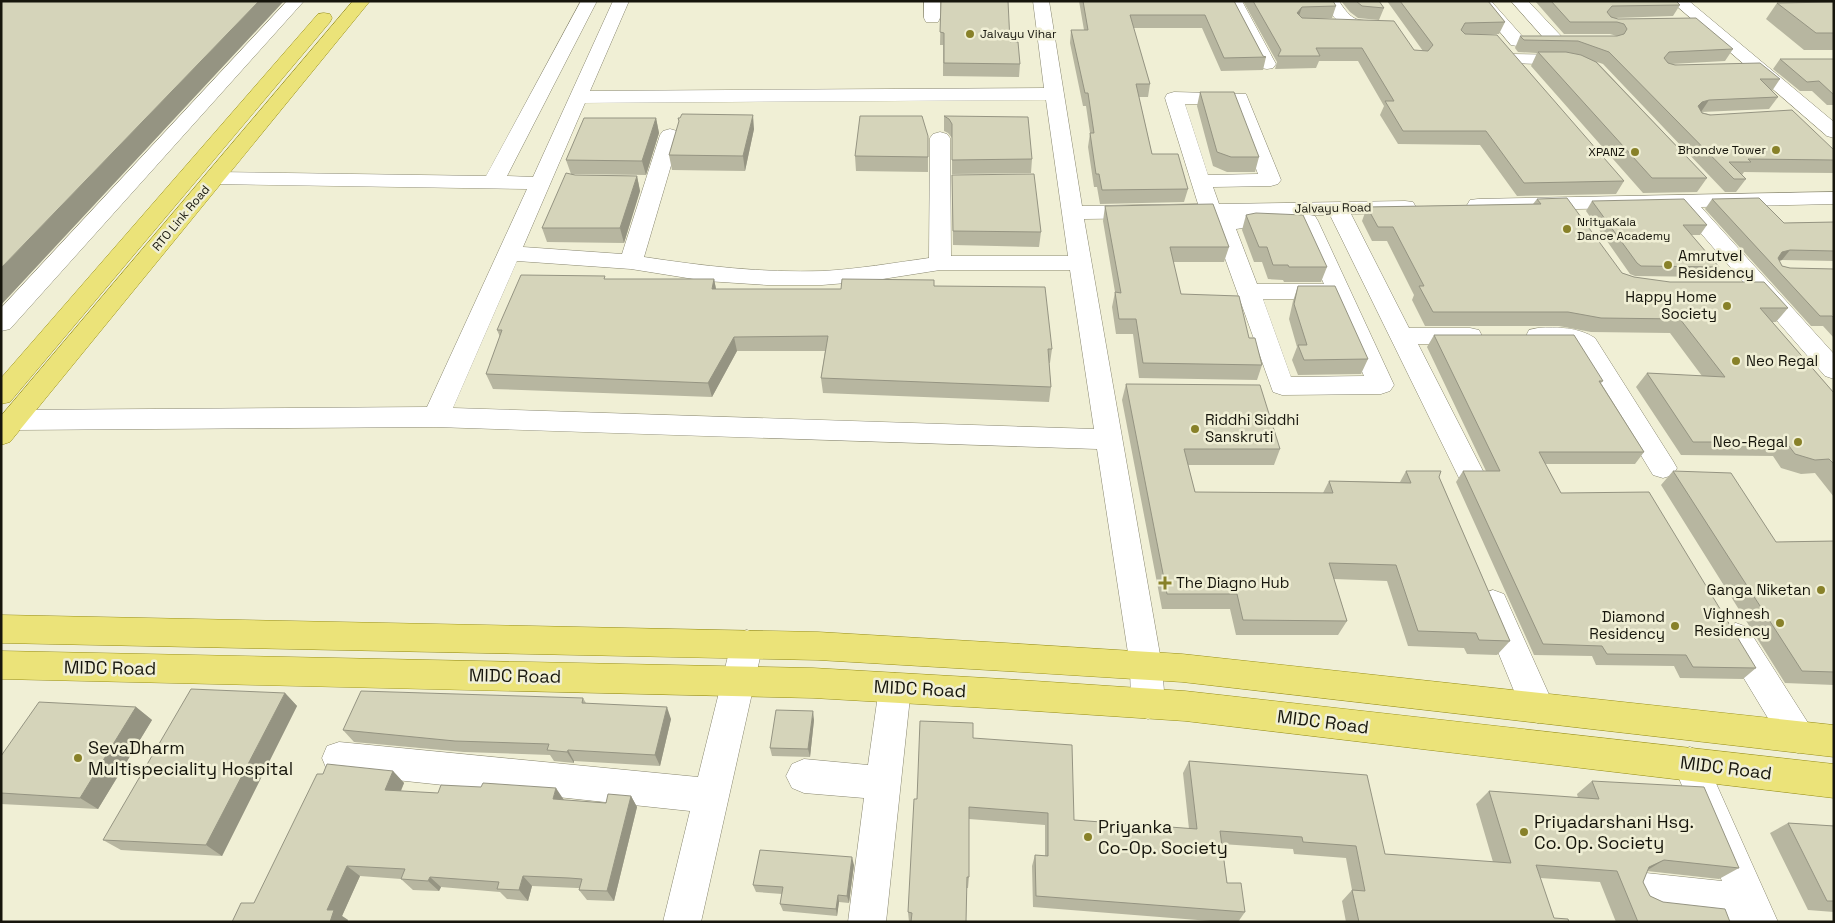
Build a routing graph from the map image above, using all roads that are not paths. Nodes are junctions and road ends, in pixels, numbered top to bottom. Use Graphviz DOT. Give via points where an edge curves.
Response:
graph roads {
  1 [pos="296,1"];
  2 [pos="338,1"];
  3 [pos="362,1"];
  4 [pos="589,1"];
  5 [pos="621,1"];
  6 [pos="1041,1"];
  7 [pos="1234,1"];
  8 [pos="1331,1"];
  9 [pos="1482,1"];
  10 [pos="1519,1"];
  11 [pos="1679,1"];
  12 [pos="1817,1"];
  13 [pos="1386,14"];
  14 [pos="1834,14"];
  15 [pos="1680,23"];
  16 [pos="1705,23"];
  17 [pos="1330,26"];
  18 [pos="1356,26"];
  19 [pos="1556,41"];
  20 [pos="1514,50"];
  21 [pos="1267,64"];
  22 [pos="1758,67"];
  23 [pos="1732,68"];
  24 [pos="1525,74"];
  25 [pos="1055,94"];
  26 [pos="579,97"];
  27 [pos="670,135"];
  28 [pos="940,138"];
  29 [pos="1830,140"];
  30 [pos="215,178"];
  31 [pos="1796,180"];
  32 [pos="1834,180"];
  33 [pos="1200,181"];
  34 [pos="494,183"];
  35 [pos="540,184"];
  36 [pos="1703,184"];
  37 [pos="1719,201"];
  38 [pos="1685,202"];
  39 [pos="1829,202"];
  40 [pos="1567,204"];
  41 [pos="1423,206"];
  42 [pos="1461,206"];
  43 [pos="1337,208"];
  44 [pos="1211,210"];
  45 [pos="1072,213"];
  46 [pos="1240,216"];
  47 [pos="1583,227"];
  48 [pos="508,253"];
  49 [pos="632,262"];
  50 [pos="940,263"];
  51 [pos="1080,263"];
  52 [pos="1730,287"];
  53 [pos="1761,287"];
  54 [pos="1338,291"];
  55 [pos="1248,292"];
  56 [pos="1,324"];
  57 [pos="1401,336"];
  58 [pos="1834,370"];
  59 [pos="1,395"];
  60 [pos="436,417"];
  61 [pos="8,428"];
  62 [pos="1109,439"];
  63 [pos="1663,468"];
  64 [pos="1469,471"];
  65 [pos="1483,579"];
  66 [pos="1721,612"];
  67 [pos="1,629"];
  68 [pos="747,644"];
  69 [pos="1,665"];
  70 [pos="1146,666"];
  71 [pos="740,681"];
  72 [pos="895,688"];
  73 [pos="1148,704"];
  74 [pos="1538,708"];
  75 [pos="1798,737"];
  76 [pos="1834,741"];
  77 [pos="339,758"];
  78 [pos="1690,764"];
  79 [pos="804,776"];
  80 [pos="1834,781"];
  81 [pos="884,783"];
  82 [pos="712,796"];
  83 [pos="1646,892"];
  84 [pos="1755,912"];
  85 [pos="682,922"];
  86 [pos="867,922"];
  1 -- 56 [label="street"];
  2 -- 59 [label="main road, RTO Link Road"];
  3 -- 30 [label="main road, RTO Link Road"];
  4 -- 34 [label="street"];
  5 -- 26 [label="street"];
  6 -- 25 [label="street"];
  7 -- 21 [label="street"];
  8 -- 18 [label="street" via="1342,19"];
  9 -- 20 [label="street"];
  10 -- 19 [label="street"];
  11 -- 16 [label="street"];
  12 -- 14 [label="street"];
  13 -- 18 [label="street" via="1395,26"];
  15 -- 16 [label="street"];
  16 -- 22 [label="street"];
  17 -- 18 [label="street"];
  19 -- 20 [label="street"];
  19 -- 20 [label="street" via="1580,56"];
  20 -- 24 [label="street"];
  22 -- 23 [label="street"];
  22 -- 29 [label="street" via="1814,116 1790,116"];
  25 -- 26 [label="street"];
  25 -- 45 [label="street"];
  26 -- 35 [label="street"];
  27 -- 49 [label="street" via="646,183"];
  28 -- 50 [label="street" via="950,182"];
  30 -- 34 [label="street"];
  30 -- 61 [label="main road, RTO Link Road"];
  31 -- 32 [label="street"];
  33 -- 33 [label="street" via="1271,180 1239,98 1174,98"];
  33 -- 44 [label="street"];
  34 -- 35 [label="street"];
  35 -- 48 [label="street"];
  36 -- 37 [label="street"];
  37 -- 38 [label="street"];
  37 -- 39 [label="street"];
  38 -- 40 [label="street" via="1631,195"];
  38 -- 53 [label="street"];
  40 -- 42 [label="street"];
  40 -- 47 [label="street"];
  41 -- 43 [label="street, Jalvayu Road"];
  43 -- 46 [label="street, Jalvayu Road"];
  43 -- 57 [label="street"];
  44 -- 45 [label="street, Jalvayu Road"];
  44 -- 46 [label="street, Jalvayu Road"];
  45 -- 51 [label="street"];
  46 -- 54 [label="street" via="1307,221"];
  46 -- 55 [label="street" via="1223,222"];
  48 -- 49 [label="street"];
  48 -- 60 [label="street"];
  49 -- 50 [label="street" via="706,274 767,278 870,274"];
  50 -- 51 [label="street"];
  51 -- 62 [label="street" via="1111,389"];
  52 -- 53 [label="street"];
  53 -- 58 [label="street"];
  54 -- 55 [label="street"];
  54 -- 55 [label="street" via="1381,385 1282,386"];
  57 -- 63 [label="street" via="1580,339"];
  57 -- 64 [label="street"];
  60 -- 61 [label="street"];
  60 -- 62 [label="street"];
  62 -- 70 [label="street"];
  65 -- 74 [label="street"];
  66 -- 75 [label="street"];
  67 -- 68 [label="main road"];
  68 -- 70 [label="main road"];
  68 -- 71 [label="street"];
  69 -- 71 [label="main road, MIDC Road"];
  70 -- 73 [label="street"];
  70 -- 74 [label="main road"];
  71 -- 72 [label="main road, MIDC Road"];
  71 -- 82 [label="street"];
  72 -- 73 [label="main road, MIDC Road"];
  72 -- 81 [label="street"];
  73 -- 78 [label="main road, MIDC Road"];
  74 -- 75 [label="main road"];
  75 -- 76 [label="main road"];
  77 -- 82 [label="street"];
  78 -- 80 [label="main road, MIDC Road"];
  78 -- 84 [label="street"];
  79 -- 81 [label="street"];
  81 -- 86 [label="street"];
  82 -- 85 [label="street"];
  83 -- 84 [label="street"];
}
